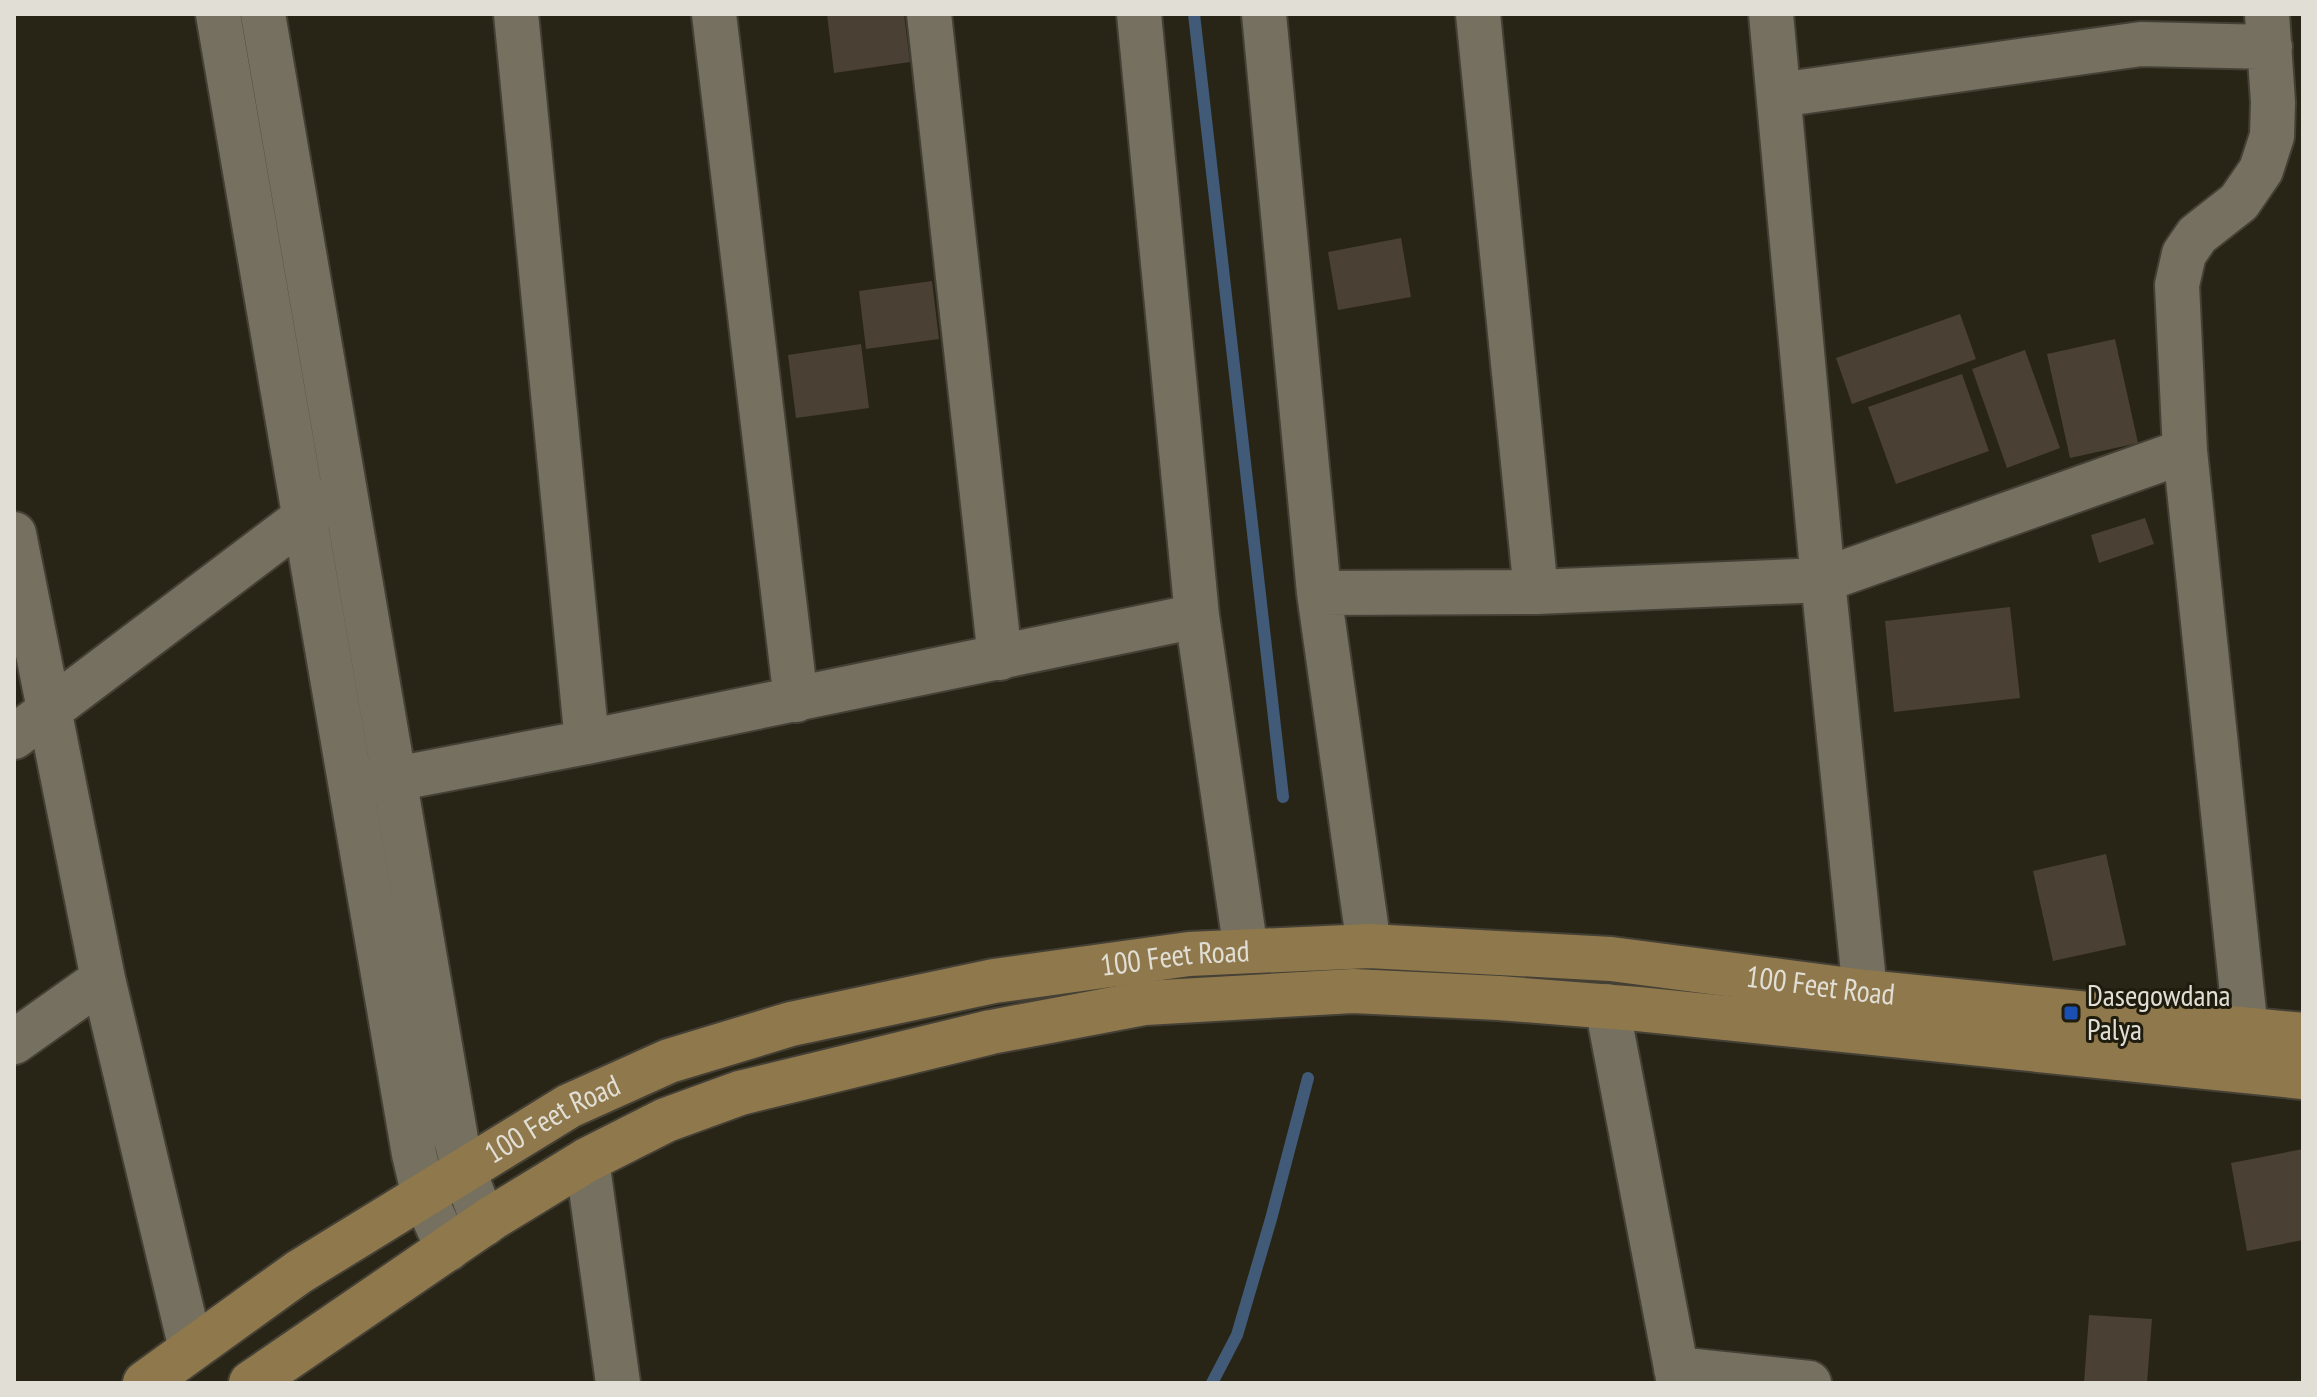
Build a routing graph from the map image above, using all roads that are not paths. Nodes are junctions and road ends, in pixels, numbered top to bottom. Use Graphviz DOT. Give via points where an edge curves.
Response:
graph roads {
  1 [pos="218,14"];
  2 [pos="263,14"];
  3 [pos="516,14"];
  4 [pos="714,14"];
  5 [pos="929,14"];
  6 [pos="1139,14"];
  7 [pos="1264,14"];
  8 [pos="1478,14"];
  9 [pos="1771,14"];
  10 [pos="2140,29"];
  11 [pos="2268,30"];
  12 [pos="1779,95"];
  13 [pos="2185,451"];
  14 [pos="344,488"];
  15 [pos="304,517"];
  16 [pos="14,534"];
  17 [pos="1823,580"];
  18 [pos="1536,592"];
  19 [pos="1319,593"];
  20 [pos="1197,616"];
  21 [pos="1000,658"];
  22 [pos="796,700"];
  23 [pos="50,711"];
  24 [pos="14,737"];
  25 [pos="587,742"];
  26 [pos="395,778"];
  27 [pos="351,788"];
  28 [pos="1369,946"];
  29 [pos="1246,951"];
  30 [pos="103,979"];
  31 [pos="1865,992"];
  32 [pos="1607,1006"];
  33 [pos="2303,1035"];
  34 [pos="14,1042"];
  35 [pos="2246,1051"];
  36 [pos="2303,1077"];
  37 [pos="587,1160"];
  38 [pos="464,1171"];
  39 [pos="424,1196"];
  40 [pos="484,1224"];
  41 [pos="448,1249"];
  42 [pos="191,1349"];
  43 [pos="1677,1376"];
  44 [pos="145,1383"];
  45 [pos="251,1383"];
  46 [pos="618,1383"];
  47 [pos="1809,1383"];
  1 -- 15 [label="street"];
  2 -- 14 [label="street"];
  3 -- 25 [label="street"];
  4 -- 22 [label="street"];
  5 -- 21 [label="street"];
  6 -- 20 [label="street"];
  7 -- 19 [label="street"];
  8 -- 18 [label="street"];
  9 -- 12 [label="street"];
  10 -- 11 [label="street"];
  10 -- 12 [label="street"];
  11 -- 13 [label="street" via="2272,136 2261,170 2239,202 2197,235 2184,254 2177,285"];
  12 -- 17 [label="street"];
  13 -- 17 [label="street"];
  13 -- 35 [label="street"];
  14 -- 15 [label="street"];
  14 -- 26 [label="street"];
  15 -- 23 [label="street"];
  15 -- 27 [label="street"];
  16 -- 23 [label="street"];
  17 -- 18 [label="street"];
  17 -- 31 [label="street"];
  18 -- 19 [label="street"];
  19 -- 28 [label="street"];
  20 -- 21 [label="street"];
  20 -- 29 [label="street"];
  21 -- 22 [label="street"];
  22 -- 25 [label="street"];
  23 -- 24 [label="street"];
  23 -- 30 [label="street"];
  25 -- 26 [label="street"];
  26 -- 27 [label="street"];
  26 -- 38 [label="street"];
  27 -- 39 [label="street"];
  28 -- 29 [label="main road, 100 Feet Road"];
  28 -- 31 [label="main road, 100 Feet Road" via="1611,959"];
  29 -- 38 [label="main road, 100 Feet Road" via="994,981 791,1024 669,1061 569,1106"];
  30 -- 34 [label="street"];
  30 -- 42 [label="street"];
  31 -- 35 [label="main road, 100 Feet Road"];
  32 -- 35 [label="main road, 100 Feet Road"];
  32 -- 37 [label="main road, 100 Feet Road" via="1353,991 1145,1003 991,1032 740,1093 666,1120"];
  32 -- 43 [label="street"];
  33 -- 35 [label="main road, 100 Feet Road"];
  35 -- 36 [label="main road, 100 Feet Road"];
  37 -- 40 [label="main road, 100 Feet Road"];
  37 -- 46 [label="street"];
  38 -- 39 [label="main road, 100 Feet Road"];
  38 -- 40 [label="street"];
  39 -- 41 [label="street"];
  39 -- 42 [label="main road, 100 Feet Road" via="299,1272"];
  40 -- 41 [label="main road, 100 Feet Road"];
  41 -- 45 [label="main road, 100 Feet Road"];
  42 -- 44 [label="main road, 100 Feet Road"];
  43 -- 47 [label="street"];
}
